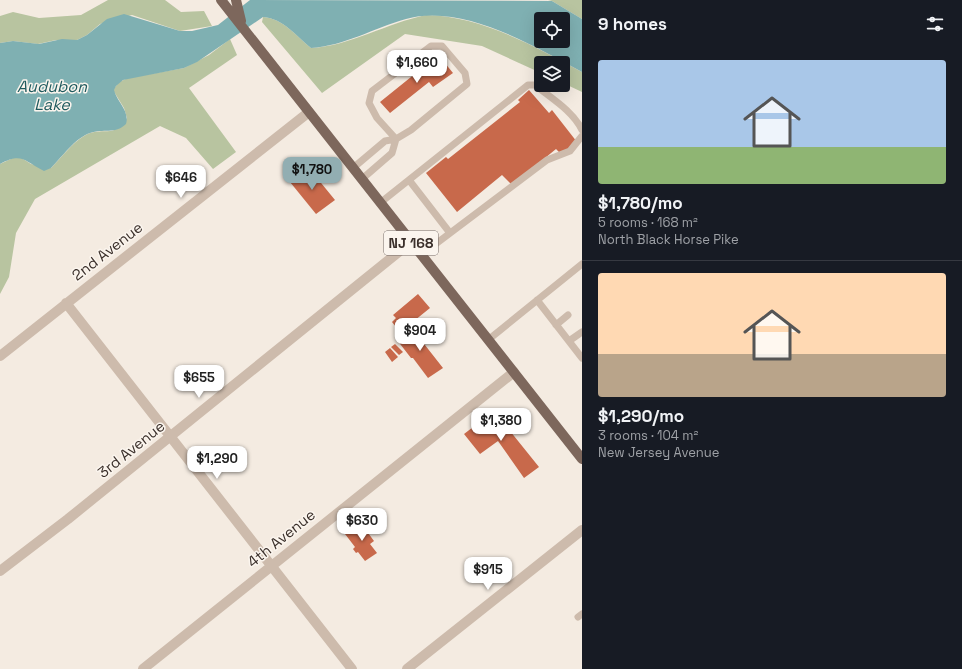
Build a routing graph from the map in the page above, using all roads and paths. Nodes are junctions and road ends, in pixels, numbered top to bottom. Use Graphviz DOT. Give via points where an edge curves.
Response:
graph roads {
  1 [pos="221,0"];
  2 [pos="233,4"];
  3 [pos="309,112"];
  4 [pos="582,130"];
  5 [pos="582,136"];
  6 [pos="396,139"];
  7 [pos="353,168"];
  8 [pos="362,179"];
  9 [pos="409,180"];
  10 [pos="380,203"];
  11 [pos="450,233"];
  12 [pos="411,242"];
  13 [pos="421,255"];
  14 [pos="582,265"];
  15 [pos="537,300"];
  16 [pos="66,303"];
  17 [pos="568,315"];
  18 [pos="556,325"];
  19 [pos="582,332"];
  20 [pos="488,340"];
  21 [pos="569,341"];
  22 [pos="0,356"];
  23 [pos="582,358"];
  24 [pos="514,372"];
  25 [pos="170,437"];
  26 [pos="582,459"];
  27 [pos="582,530"];
  28 [pos="270,566"];
  29 [pos="0,571"];
  30 [pos="143,669"];
  31 [pos="352,669"];
  32 [pos="407,669"];
  1 -- 2 [label="main road, NJ 168"];
  2 -- 3 [label="main road, NJ 168" via="243,27"];
  3 -- 7 [label="main road, NJ 168"];
  3 -- 16 [label="street, 2nd Avenue"];
  4 -- 9 [label="lane" via="568,113 535,84 528,85"];
  5 -- 11 [label="lane" via="570,151 547,160"];
  6 -- 6 [label="lane" via="377,118 369,103 372,91 430,46 442,46 465,73 468,84"];
  6 -- 7 [label="lane" via="385,141"];
  6 -- 8 [label="lane" via="392,153"];
  7 -- 8 [label="main road, NJ 168"];
  8 -- 10 [label="main road, NJ 168"];
  9 -- 10 [label="lane"];
  9 -- 11 [label="lane"];
  10 -- 12 [label="main road, NJ 168"];
  11 -- 13 [label="lane"];
  12 -- 13 [label="main road, NJ 168"];
  12 -- 25 [label="street, 3rd Avenue"];
  13 -- 20 [label="main road, NJ 168"];
  14 -- 15 [label="lane"];
  15 -- 18 [label="lane"];
  15 -- 20 [label="lane"];
  16 -- 22 [label="street, 2nd Avenue"];
  16 -- 25 [label="street"];
  17 -- 18 [label="lane"];
  18 -- 21 [label="lane"];
  19 -- 21 [label="lane"];
  20 -- 24 [label="main road, NJ 168"];
  21 -- 23 [label="lane"];
  24 -- 26 [label="main road, NJ 168"];
  24 -- 28 [label="street, 4th Avenue"];
  25 -- 28 [label="street"];
  25 -- 29 [label="street, 3rd Avenue"];
  27 -- 32 [label="street"];
  28 -- 30 [label="street, 4th Avenue"];
  28 -- 31 [label="street"];
}
